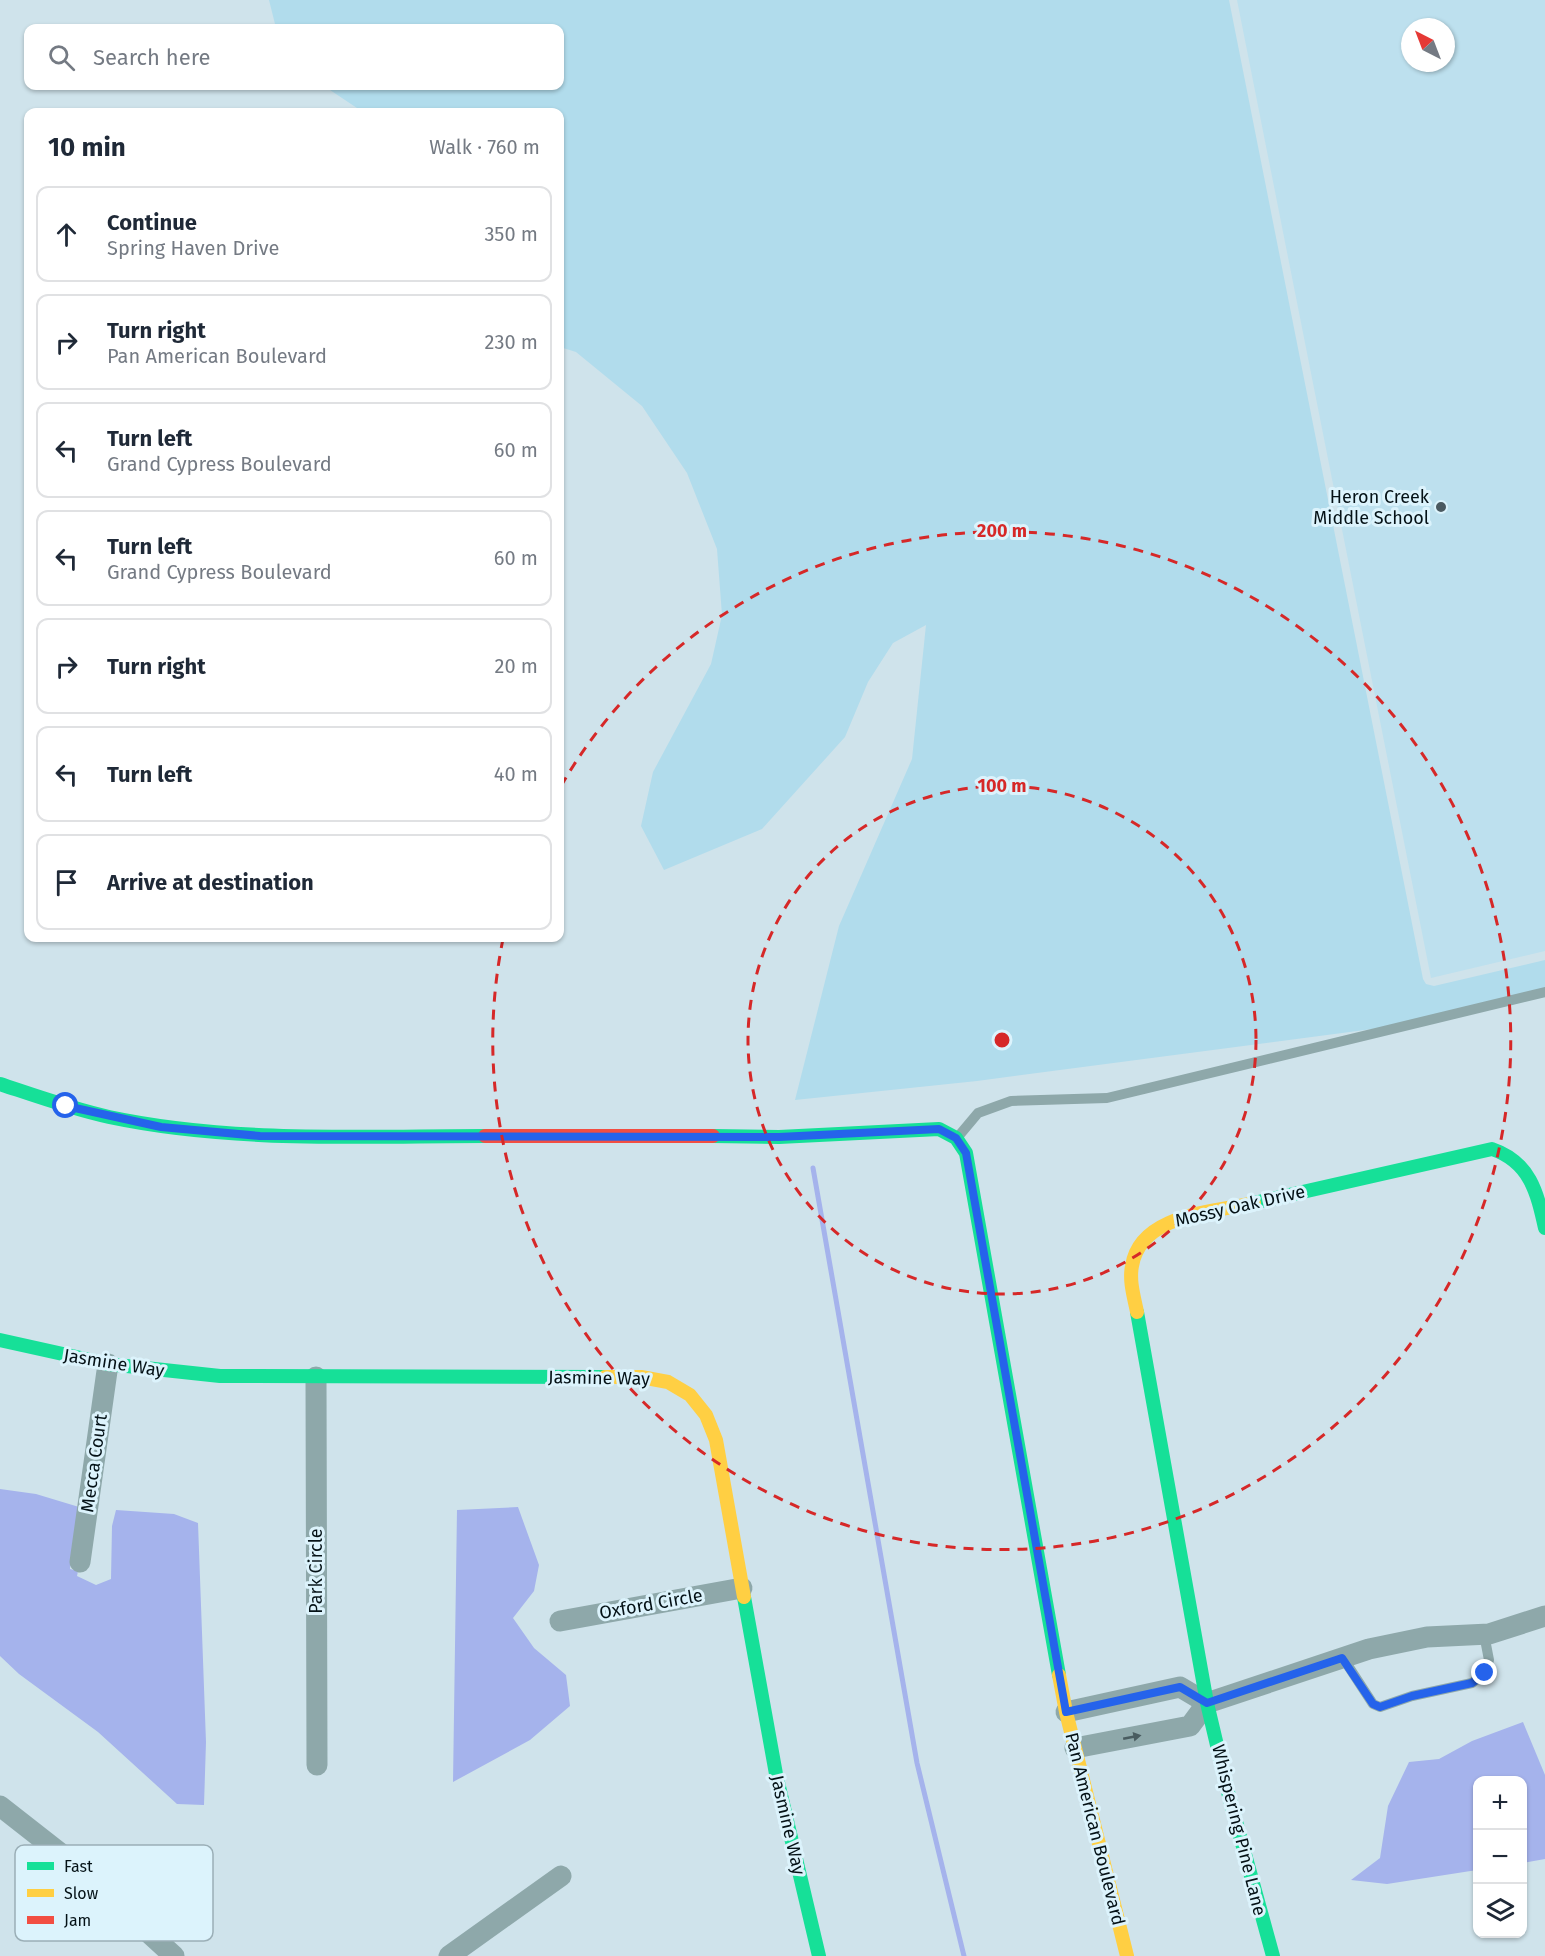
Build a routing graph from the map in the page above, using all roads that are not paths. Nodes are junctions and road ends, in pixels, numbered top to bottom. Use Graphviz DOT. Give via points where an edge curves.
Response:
graph roads {
  1 [pos="1545,992"];
  2 [pos="0,1084"];
  3 [pos="956,1138"];
  4 [pos="1545,1228"];
  5 [pos="0,1340"];
  6 [pos="108,1364"];
  7 [pos="316,1377"];
  8 [pos="80,1562"];
  9 [pos="742,1588"];
  10 [pos="1545,1616"];
  11 [pos="560,1621"];
  12 [pos="1484,1634"];
  13 [pos="1342,1658"];
  14 [pos="1207,1703"];
  15 [pos="1066,1712"];
  16 [pos="1075,1749"];
  17 [pos="317,1765"];
  18 [pos="0,1806"];
  19 [pos="49,1845"];
  20 [pos="561,1876"];
  21 [pos="158,1941"];
  22 [pos="174,1956"];
  23 [pos="449,1956"];
  24 [pos="819,1956"];
  25 [pos="1127,1956"];
  26 [pos="1272,1956"];
  1 -- 3 [label="lane" via="1107,1098 1011,1101 978,1113"];
  2 -- 3 [label="street" via="113,1118 209,1133 779,1137 927,1129 947,1132"];
  3 -- 15 [label="street, Pan American Boulevard" via="966,1153"];
  4 -- 14 [label="street, Mossy Oak Drive" via="1529,1174 1513,1156 1492,1149 1174,1221 1153,1231 1138,1245 1130,1266 1131,1279"];
  5 -- 6 [label="street, Jasmine Way"];
  6 -- 7 [label="street, Jasmine Way" via="220,1376"];
  6 -- 8 [label="street, Mecca Court"];
  7 -- 9 [label="street, Jasmine Way" via="641,1377 678,1386 697,1402 712,1424"];
  7 -- 17 [label="street, Park Circle"];
  9 -- 11 [label="street, Oxford Circle"];
  9 -- 24 [label="street, Jasmine Way" via="776,1773"];
  10 -- 12 [label="street"];
  12 -- 13 [label="street" via="1397,1642"];
  12 -- 13 [label="lane" via="1489,1660 1485,1673 1472,1683 1380,1707 1373,1704"];
  13 -- 14 [label="street"];
  14 -- 15 [label="street" via="1180,1687"];
  16 -- 14 [label="street, one-way" via="1190,1726"];
  14 -- 26 [label="street, Whispering Pine Lane"];
  15 -- 16 [label="street, Pan American Boulevard"];
  16 -- 25 [label="street, Pan American Boulevard"];
  18 -- 19 [label="street"];
  20 -- 23 [label="street"];
  21 -- 22 [label="street"];
}
